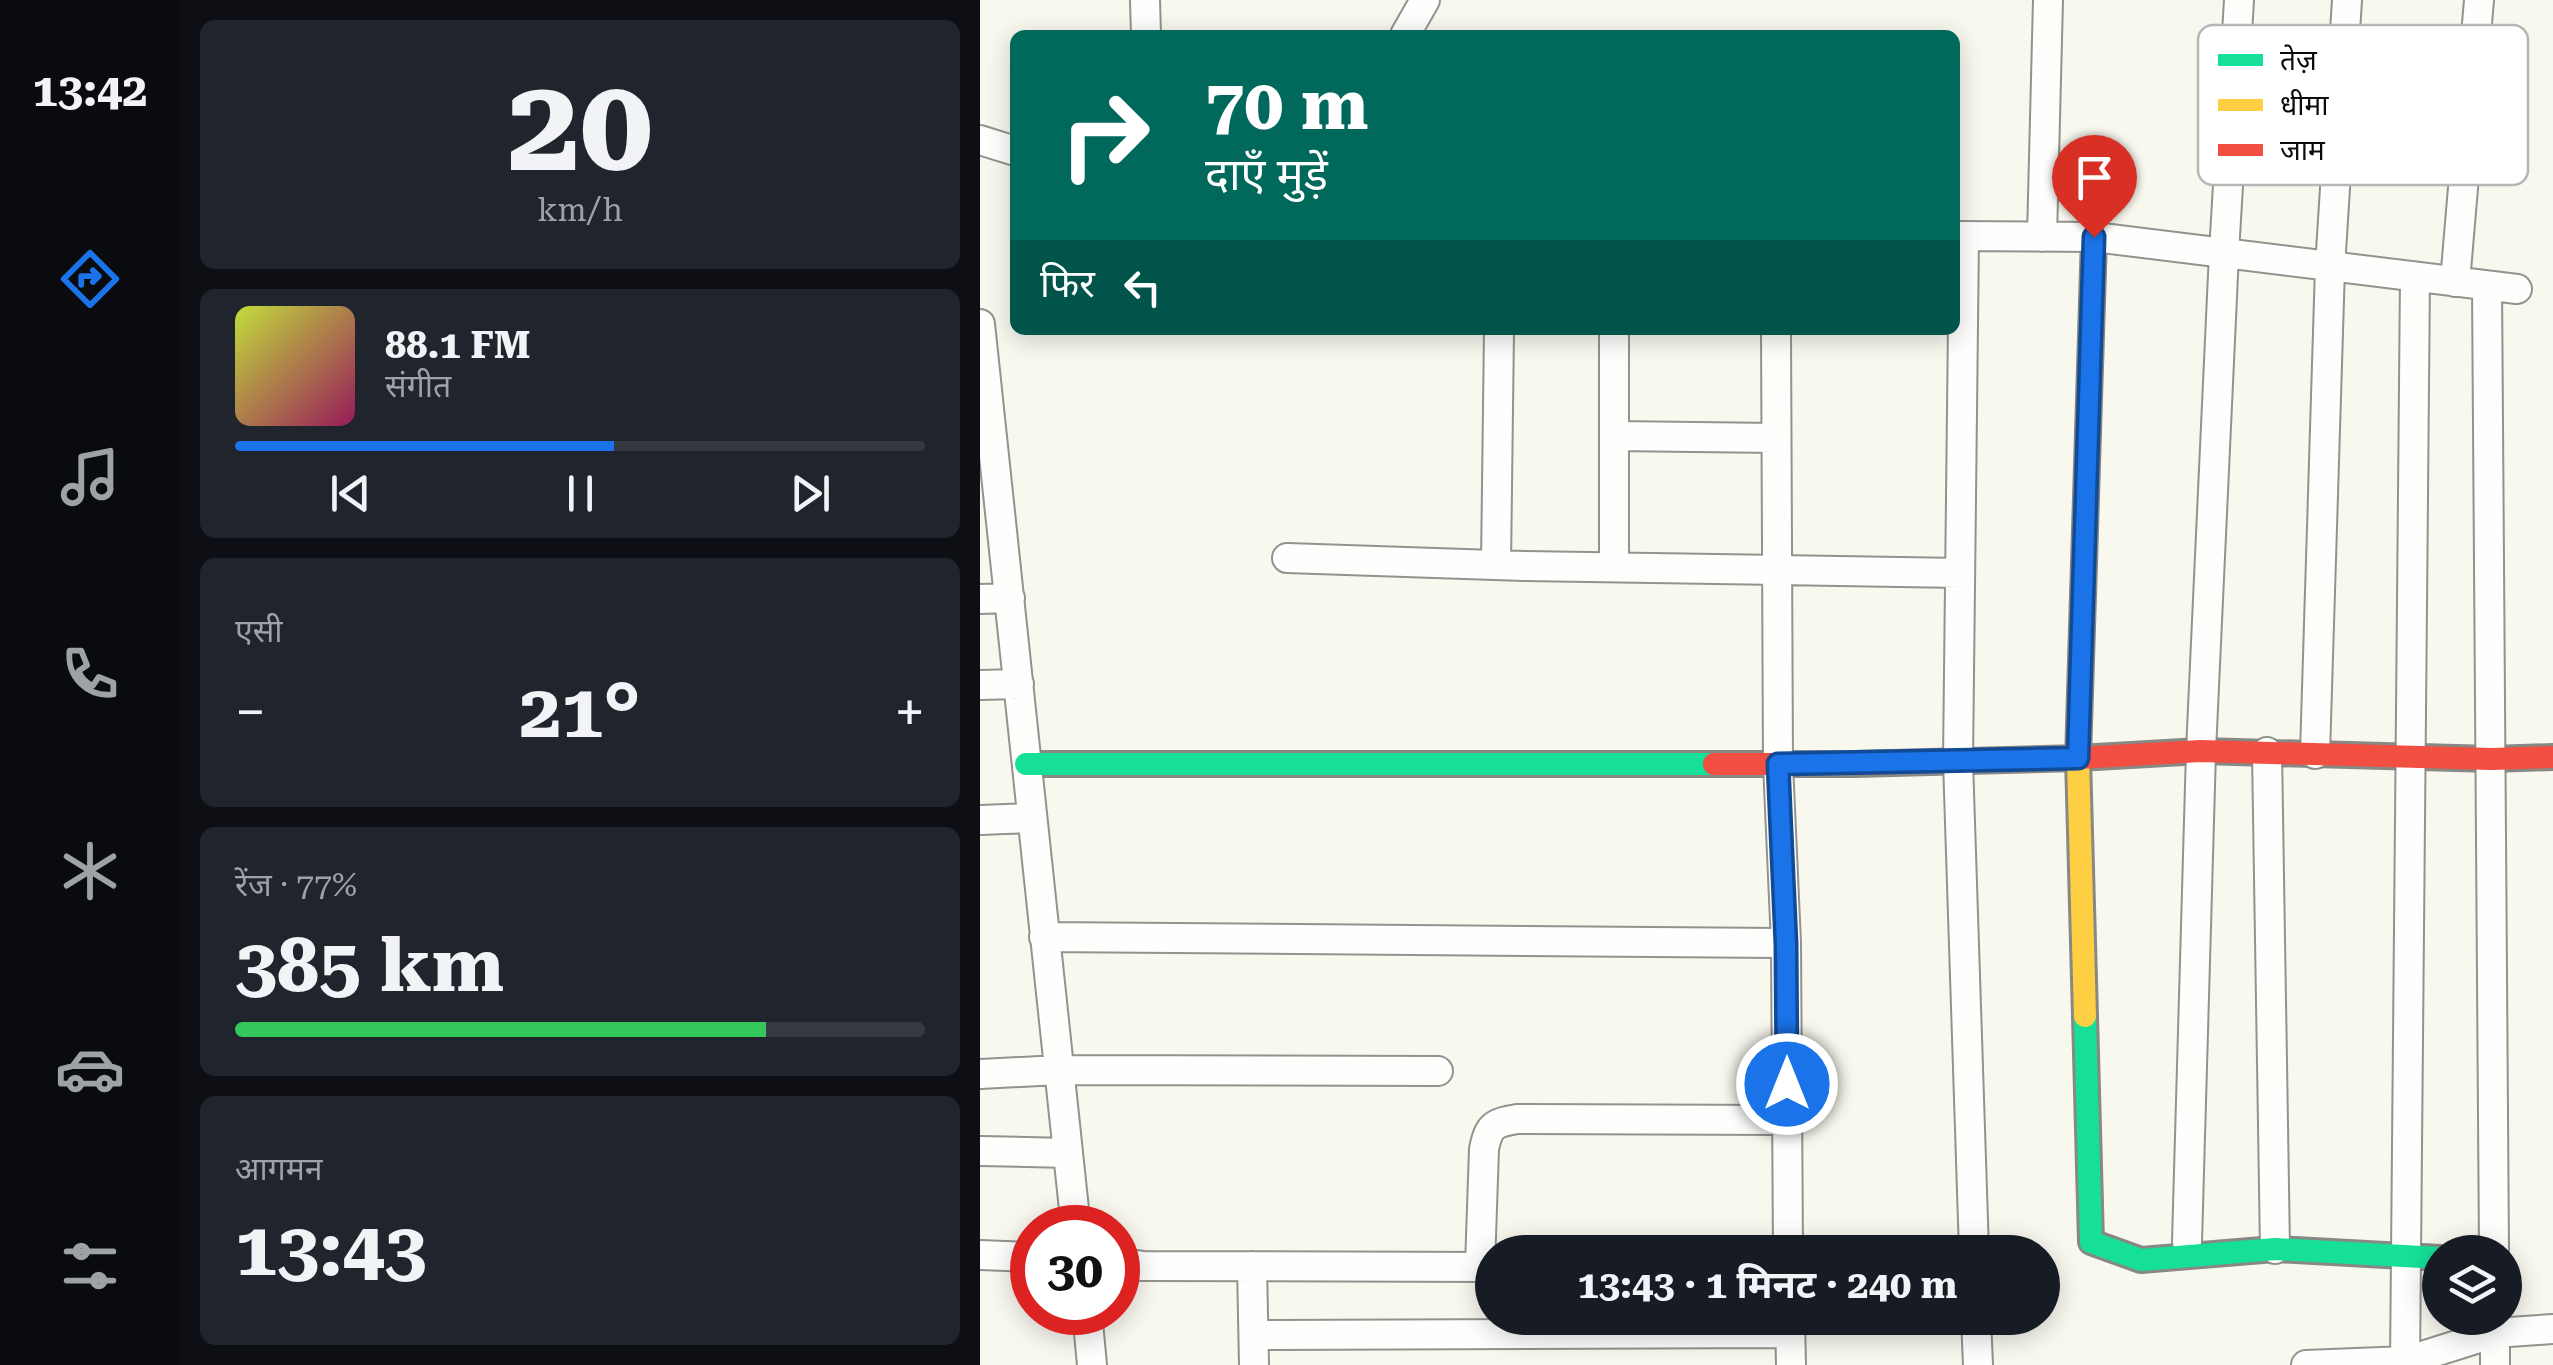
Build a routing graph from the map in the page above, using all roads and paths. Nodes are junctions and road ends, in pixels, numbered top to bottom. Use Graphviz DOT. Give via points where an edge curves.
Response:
graph roads {
  1 [pos="1146,0"];
  2 [pos="1425,0"];
  3 [pos="2048,0"];
  4 [pos="2239,0"];
  5 [pos="2347,0"];
  6 [pos="2478,0"];
  7 [pos="2238,25"];
  8 [pos="2345,25"];
  9 [pos="2476,25"];
  10 [pos="1146,30"];
  11 [pos="1407,30"];
  12 [pos="980,140"];
  13 [pos="1010,149"];
  14 [pos="2228,185"];
  15 [pos="2335,185"];
  16 [pos="2462,185"];
  17 [pos="1960,236"];
  18 [pos="2042,237"];
  19 [pos="2094,237"];
  20 [pos="2224,254"];
  21 [pos="2330,267"];
  22 [pos="2415,277"];
  23 [pos="2454,282"];
  24 [pos="2487,286"];
  25 [pos="2517,290"];
  26 [pos="980,324"];
  27 [pos="1500,335"];
  28 [pos="1614,335"];
  29 [pos="1776,335"];
  30 [pos="1614,436"];
  31 [pos="1776,438"];
  32 [pos="988,456"];
  33 [pos="1287,558"];
  34 [pos="1496,565"];
  35 [pos="1614,568"];
  36 [pos="1777,570"];
  37 [pos="1960,573"];
  38 [pos="1010,598"];
  39 [pos="980,599"];
  40 [pos="1019,684"];
  41 [pos="980,685"];
  42 [pos="2202,751"];
  43 [pos="2266,752"];
  44 [pos="2315,754"];
  45 [pos="2409,756"];
  46 [pos="2078,758"];
  47 [pos="2553,758"];
  48 [pos="2492,759"];
  49 [pos="1958,762"];
  50 [pos="1026,764"];
  51 [pos="1778,764"];
  52 [pos="1031,818"];
  53 [pos="980,820"];
  54 [pos="1044,936"];
  55 [pos="1786,944"];
  56 [pos="1059,1070"];
  57 [pos="1438,1070"];
  58 [pos="980,1074"];
  59 [pos="1788,1120"];
  60 [pos="980,1151"];
  61 [pos="1068,1153"];
  62 [pos="1074,1205"];
  63 [pos="1485,1235"];
  64 [pos="1788,1235"];
  65 [pos="1973,1235"];
  66 [pos="2494,1235"];
  67 [pos="2187,1242"];
  68 [pos="2275,1249"];
  69 [pos="980,1255"];
  70 [pos="1010,1256"];
  71 [pos="2406,1258"];
  72 [pos="2422,1258"];
  73 [pos="1140,1266"];
  74 [pos="1252,1266"];
  75 [pos="1475,1266"];
  76 [pos="2522,1327"];
  77 [pos="2553,1329"];
  78 [pos="1475,1331"];
  79 [pos="1089,1335"];
  80 [pos="1254,1335"];
  81 [pos="1790,1335"];
  82 [pos="1977,1335"];
  83 [pos="2472,1335"];
  84 [pos="2495,1335"];
  85 [pos="2406,1363"];
  86 [pos="1092,1365"];
  87 [pos="1254,1365"];
  88 [pos="1791,1365"];
  89 [pos="1978,1365"];
  90 [pos="2306,1365"];
  91 [pos="2495,1365"];
  1 -- 10 [label="street"];
  2 -- 11 [label="street"];
  3 -- 18 [label="street"];
  4 -- 7 [label="street"];
  5 -- 8 [label="street"];
  6 -- 9 [label="street"];
  12 -- 13 [label="street"];
  14 -- 20 [label="street"];
  15 -- 21 [label="street"];
  16 -- 23 [label="street"];
  17 -- 18 [label="street"];
  17 -- 37 [label="street"];
  18 -- 19 [label="street"];
  19 -- 20 [label="street"];
  19 -- 46 [label="street"];
  20 -- 21 [label="street"];
  20 -- 42 [label="street"];
  21 -- 22 [label="street"];
  21 -- 44 [label="street"];
  22 -- 23 [label="street"];
  22 -- 45 [label="street"];
  23 -- 24 [label="street"];
  24 -- 25 [label="street"];
  24 -- 48 [label="street"];
  26 -- 32 [label="street"];
  27 -- 34 [label="street"];
  28 -- 30 [label="street"];
  29 -- 31 [label="street"];
  30 -- 31 [label="street"];
  30 -- 35 [label="street"];
  31 -- 36 [label="street"];
  32 -- 38 [label="street"];
  33 -- 34 [label="street"];
  34 -- 35 [label="street"];
  35 -- 36 [label="street"];
  36 -- 37 [label="street"];
  36 -- 51 [label="street"];
  37 -- 49 [label="street"];
  38 -- 39 [label="street"];
  38 -- 40 [label="street"];
  40 -- 41 [label="street"];
  40 -- 50 [label="street"];
  42 -- 43 [label="street"];
  42 -- 46 [label="street"];
  42 -- 67 [label="street"];
  43 -- 44 [label="street"];
  43 -- 68 [label="street"];
  44 -- 45 [label="street"];
  45 -- 48 [label="street"];
  45 -- 71 [label="street"];
  46 -- 49 [label="street"];
  46 -- 68 [label="street" via="2090,1242 2141,1260"];
  47 -- 48 [label="street"];
  48 -- 66 [label="street"];
  49 -- 51 [label="street"];
  49 -- 65 [label="street"];
  50 -- 51 [label="street"];
  50 -- 52 [label="street"];
  51 -- 55 [label="street"];
  52 -- 53 [label="street"];
  52 -- 54 [label="street"];
  54 -- 55 [label="street"];
  54 -- 56 [label="street"];
  55 -- 59 [label="street"];
  56 -- 57 [label="street"];
  56 -- 58 [label="street"];
  56 -- 61 [label="street"];
  59 -- 63 [label="street" via="1498,1122 1484,1149"];
  59 -- 64 [label="street"];
  60 -- 61 [label="street"];
  61 -- 62 [label="street"];
  68 -- 71 [label="street"];
  69 -- 70 [label="street"];
  71 -- 72 [label="street"];
  71 -- 85 [label="street"];
  73 -- 74 [label="street"];
  74 -- 75 [label="street"];
  74 -- 80 [label="street"];
  76 -- 77 [label="street"];
  78 -- 80 [label="street"];
  79 -- 86 [label="street"];
  80 -- 87 [label="street"];
  81 -- 88 [label="street"];
  82 -- 89 [label="street"];
  83 -- 85 [label="street"];
  84 -- 91 [label="street"];
  85 -- 90 [label="street"];
}
